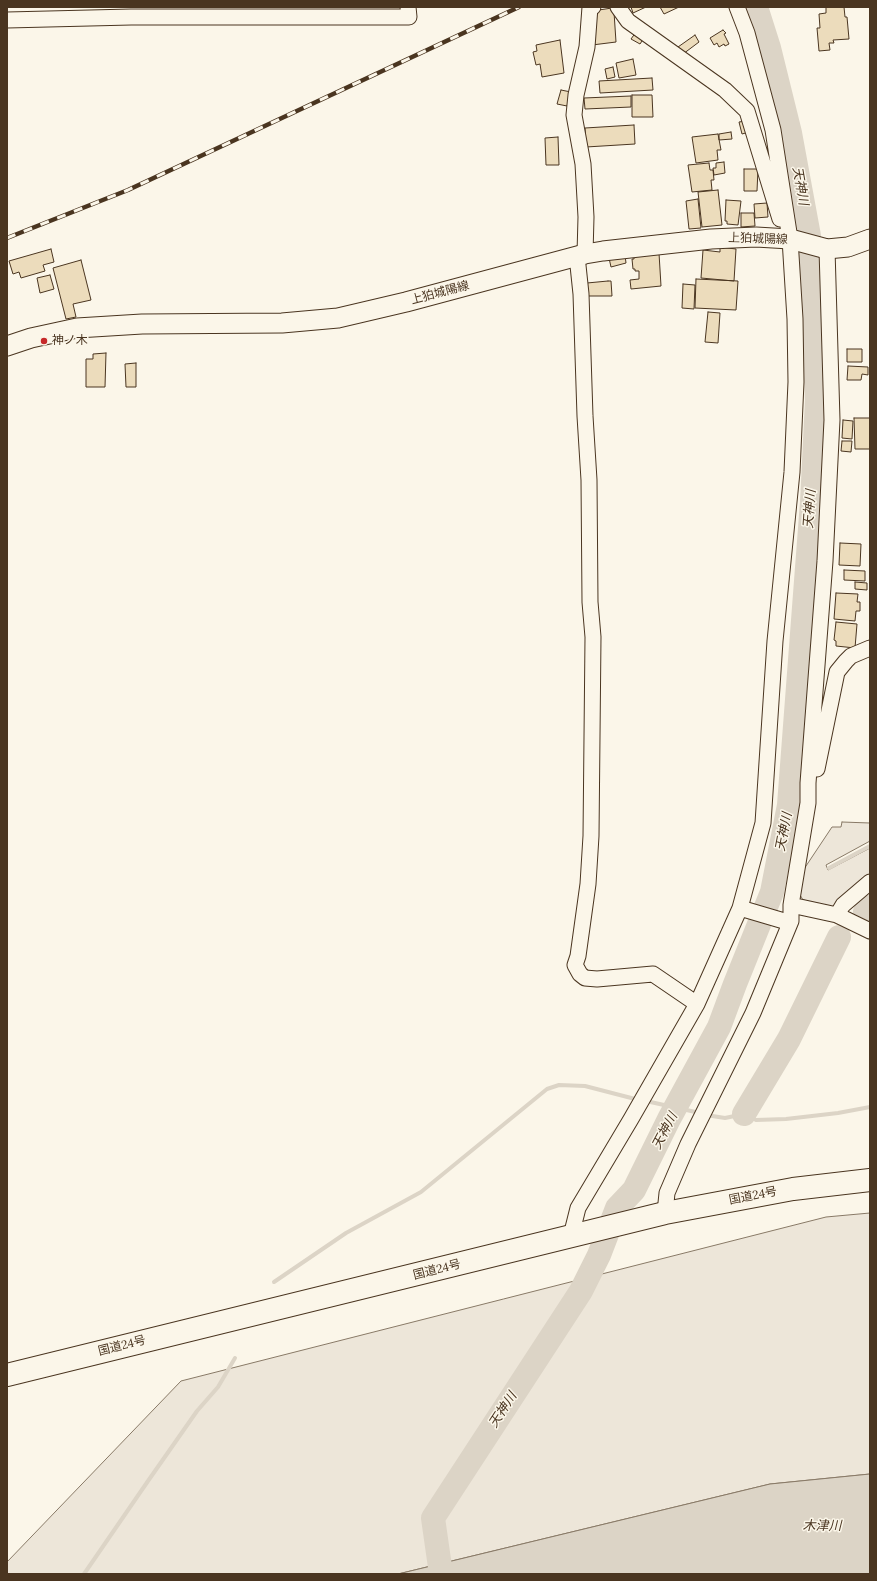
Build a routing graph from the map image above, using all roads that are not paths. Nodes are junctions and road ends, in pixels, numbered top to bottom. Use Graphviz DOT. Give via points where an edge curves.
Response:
graph roads {
  1 [pos="408,7"];
  2 [pos="593,7"];
  3 [pos="618,7"];
  4 [pos="737,7"];
  5 [pos="7,20"];
  6 [pos="870,239"];
  7 [pos="795,241"];
  8 [pos="824,248"];
  9 [pos="581,255"];
  10 [pos="7,346"];
  11 [pos="870,648"];
  12 [pos="808,803"];
  13 [pos="870,882"];
  14 [pos="791,905"];
  15 [pos="743,909"];
  16 [pos="837,915"];
  17 [pos="787,921"];
  18 [pos="870,931"];
  19 [pos="697,1004"];
  20 [pos="870,1180"];
  21 [pos="665,1213"];
  22 [pos="571,1236"];
  23 [pos="7,1375"];
  1 -- 5 [label="street" via="409,17 131,17"];
  2 -- 9 [label="street" via="590,7 587,47 574,115 583,164 586,217"];
  3 -- 7 [label="street" via="628,21 725,90 747,111 778,216"];
  4 -- 7 [label="street" via="747,33 773,130"];
  6 -- 8 [label="main road, 上狛城陽線" via="848,247"];
  7 -- 8 [label="main road, 上狛城陽線"];
  7 -- 9 [label="main road, 上狛城陽線" via="756,237 711,239"];
  7 -- 15 [label="street" via="796,366 792,472 774,641 763,822"];
  8 -- 12 [label="street" via="832,420"];
  9 -- 10 [label="main road, 上狛城陽線" via="338,318 282,323 142,324 77,328"];
  9 -- 19 [label="street" via="593,637 592,836 588,884 575,965 585,978 653,974"];
  11 -- 12 [label="street" via="851,656 837,672"];
  12 -- 14 [label="street"];
  13 -- 16 [label="street" via="843,905"];
  14 -- 16 [label="street"];
  14 -- 17 [label="street"];
  15 -- 17 [label="street"];
  15 -- 19 [label="street"];
  16 -- 18 [label="street"];
  17 -- 21 [label="street" via="753,1013 688,1144 668,1193"];
  19 -- 22 [label="street" via="578,1208"];
  20 -- 21 [label="highway, 国道24号" via="793,1189"];
  21 -- 22 [label="highway, 国道24号"];
  22 -- 23 [label="highway, 国道24号"];
}
